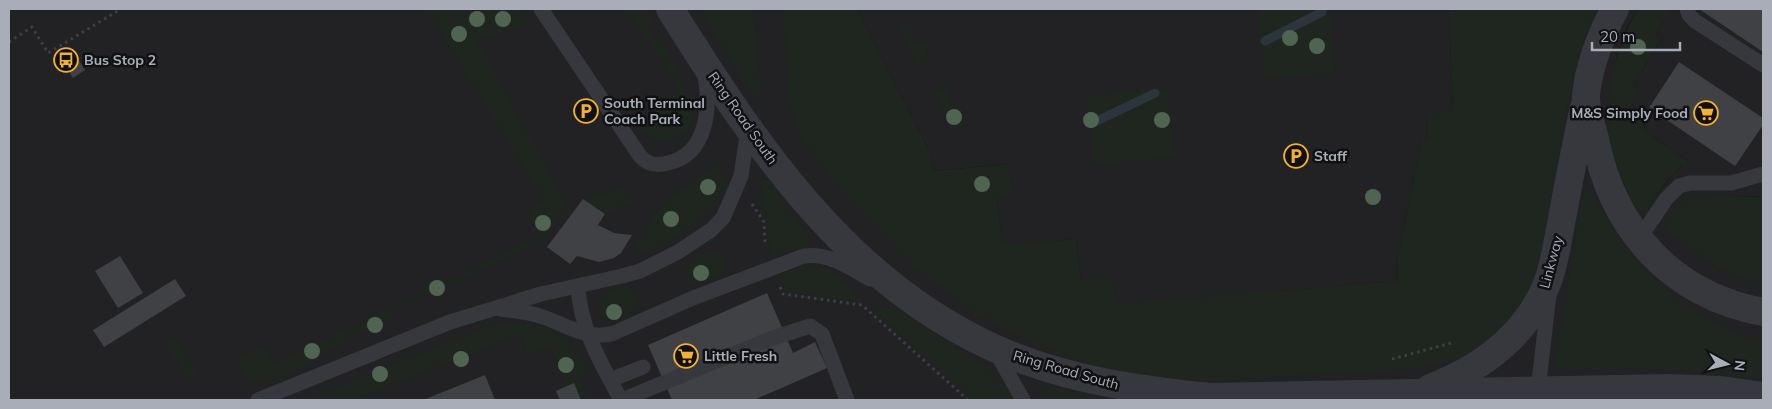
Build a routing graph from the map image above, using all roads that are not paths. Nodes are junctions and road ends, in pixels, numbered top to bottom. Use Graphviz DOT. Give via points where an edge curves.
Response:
graph roads {
  1 [pos="541,9"];
  2 [pos="670,9"];
  3 [pos="1615,9"];
  4 [pos="1687,9"];
  5 [pos="702,60"];
  6 [pos="1763,65"];
  7 [pos="1586,96"];
  8 [pos="748,129"];
  9 [pos="1763,174"];
  10 [pos="1639,239"];
  11 [pos="1552,267"];
  12 [pos="578,286"];
  13 [pos="494,308"];
  14 [pos="931,312"];
  15 [pos="1763,312"];
  16 [pos="587,334"];
  17 [pos="994,348"];
  18 [pos="643,367"];
  19 [pos="610,380"];
  20 [pos="1538,390"];
  21 [pos="1414,394"];
  22 [pos="1763,396"];
  23 [pos="1319,397"];
  24 [pos="258,400"];
  25 [pos="622,400"];
  26 [pos="847,400"];
  27 [pos="1023,400"];
  1 -- 5 [label="lane" via="640,156 653,164 671,163 684,156 702,133 707,100"];
  2 -- 5 [label="street, Ring Road South"];
  3 -- 7 [label="street, Linkway" via="1599,43"];
  4 -- 6 [label="lane" via="1695,21"];
  5 -- 8 [label="street, Ring Road South"];
  7 -- 10 [label="street" via="1599,160 1613,198"];
  7 -- 11 [label="street, Linkway"];
  8 -- 12 [label="lane" via="741,176 723,218 711,230 640,271"];
  8 -- 14 [label="street, Ring Road South" via="792,185 846,245 886,281"];
  9 -- 10 [label="lane" via="1731,183 1679,186 1660,206"];
  10 -- 15 [label="street" via="1663,265 1687,284 1723,301"];
  11 -- 20 [label="lane"];
  11 -- 21 [label="street, Linkway" via="1540,299 1508,342 1475,368"];
  12 -- 13 [label="lane"];
  12 -- 16 [label="lane"];
  13 -- 16 [label="lane" via="529,313"];
  13 -- 24 [label="lane" via="450,322"];
  14 -- 16 [label="lane" via="844,264 809,255 693,298 614,333"];
  14 -- 17 [label="street, Ring Road South"];
  16 -- 19 [label="lane"];
  17 -- 23 [label="street, Ring Road South" via="1056,370 1154,392 1211,397"];
  17 -- 27 [label="lane"];
  18 -- 19 [label="lane"];
  19 -- 25 [label="lane"];
  20 -- 21 [label="street, Ring Road South"];
  20 -- 22 [label="street, Ring Road South" via="1689,388"];
  21 -- 23 [label="street, Ring Road South"];
  25 -- 26 [label="lane" via="770,339 810,326 822,334"];
}
